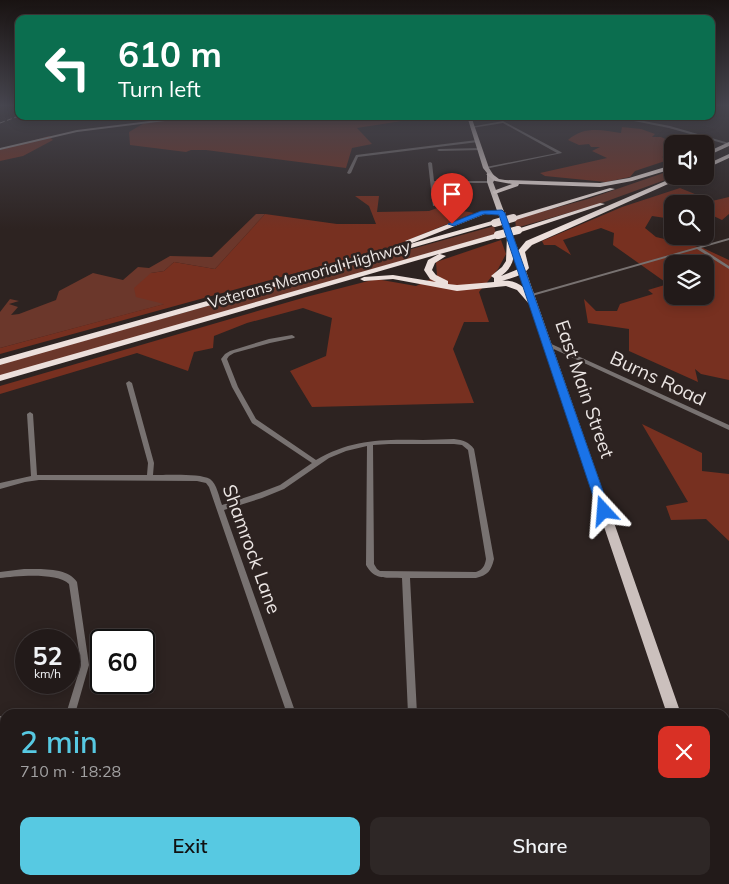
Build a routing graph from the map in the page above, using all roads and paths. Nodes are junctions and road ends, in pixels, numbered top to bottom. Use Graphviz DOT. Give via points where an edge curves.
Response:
graph roads {
  1 [pos="435,146"];
  2 [pos="548,146"];
  3 [pos="480,149"];
  4 [pos="439,150"];
  5 [pos="729,156"];
  6 [pos="430,163"];
  7 [pos="714,163"];
  8 [pos="664,169"];
  9 [pos="664,170"];
  10 [pos="488,171"];
  11 [pos="349,173"];
  12 [pos="432,182"];
  13 [pos="490,182"];
  14 [pos="664,182"];
  15 [pos="547,184"];
  16 [pos="664,184"];
  17 [pos="495,194"];
  18 [pos="434,205"];
  19 [pos="484,212"];
  20 [pos="502,213"];
  21 [pos="510,238"];
  22 [pos="729,239"];
  23 [pos="482,240"];
  24 [pos="698,248"];
  25 [pos="729,268"];
  26 [pos="522,271"];
  27 [pos="486,284"];
  28 [pos="247,293"];
  29 [pos="531,299"];
  30 [pos="253,305"];
  31 [pos="292,338"];
  32 [pos="547,344"];
  33 [pos="0,362"];
  34 [pos="0,378"];
  35 [pos="130,383"];
  36 [pos="30,414"];
  37 [pos="729,428"];
  38 [pos="370,443"];
  39 [pos="316,463"];
  40 [pos="34,477"];
  41 [pos="150,478"];
  42 [pos="0,486"];
  43 [pos="220,508"];
  44 [pos="0,575"];
  45 [pos="406,575"];
  46 [pos="72,709"];
  47 [pos="290,709"];
  48 [pos="413,709"];
  49 [pos="672,709"];
  1 -- 11 [label="street" via="357,156"];
  2 -- 10 [label="street" via="560,153"];
  3 -- 4 [label="street"];
  3 -- 10 [label="highway, East Main Street"];
  5 -- 7 [label="highway"];
  6 -- 12 [label="street"];
  8 -- 15 [label="highway" via="606,185"];
  9 -- 28 [label="highway, Veterans Memorial Highway, bridge" via="586,198"];
  10 -- 13 [label="highway, East Main Street"];
  10 -- 15 [label="highway" via="503,181"];
  10 -- 17 [label="highway, East Main Street"];
  12 -- 13 [label="street"];
  12 -- 18 [label="street"];
  13 -- 17 [label="highway, East Main Street"];
  14 -- 23 [label="highway, Veterans Memorial Highway, bridge" via="601,205"];
  15 -- 17 [label="highway" via="515,185"];
  16 -- 26 [label="highway" via="529,243 521,252"];
  17 -- 19 [label="highway" via="494,205"];
  17 -- 20 [label="highway, East Main Street"];
  19 -- 20 [label="highway"];
  19 -- 28 [label="highway" via="390,248"];
  20 -- 21 [label="highway, East Main Street"];
  21 -- 23 [label="highway" via="510,264 492,277 472,284 455,285 440,281 429,272 432,260"];
  21 -- 26 [label="highway, East Main Street"];
  22 -- 24 [label="street"];
  23 -- 30 [label="highway, Veterans Memorial Highway"];
  24 -- 25 [label="street"];
  24 -- 29 [label="street"];
  26 -- 27 [label="highway"];
  26 -- 29 [label="main road, East Main Street"];
  27 -- 29 [label="highway" via="515,284"];
  27 -- 30 [label="highway" via="457,288 401,278 375,278"];
  28 -- 33 [label="highway, Veterans Memorial Highway"];
  29 -- 32 [label="main road, East Main Street"];
  30 -- 34 [label="highway, Veterans Memorial Highway"];
  31 -- 39 [label="street" via="232,352 224,359 254,421"];
  32 -- 37 [label="street, Burns Road"];
  32 -- 49 [label="main road, East Main Street"];
  35 -- 41 [label="street" via="151,463"];
  36 -- 40 [label="street"];
  38 -- 39 [label="street" via="339,451"];
  38 -- 45 [label="street" via="370,564 379,574"];
  38 -- 45 [label="street" via="454,442 471,448 490,559 488,569 476,574"];
  39 -- 43 [label="street" via="275,490"];
  40 -- 41 [label="street, Shamrock Lane"];
  40 -- 42 [label="street, Shamrock Lane"];
  41 -- 43 [label="street, Shamrock Lane" via="208,481"];
  43 -- 47 [label="street, Shamrock Lane"];
  44 -- 46 [label="street" via="58,574 73,582 85,665"];
  45 -- 48 [label="street"];
}
